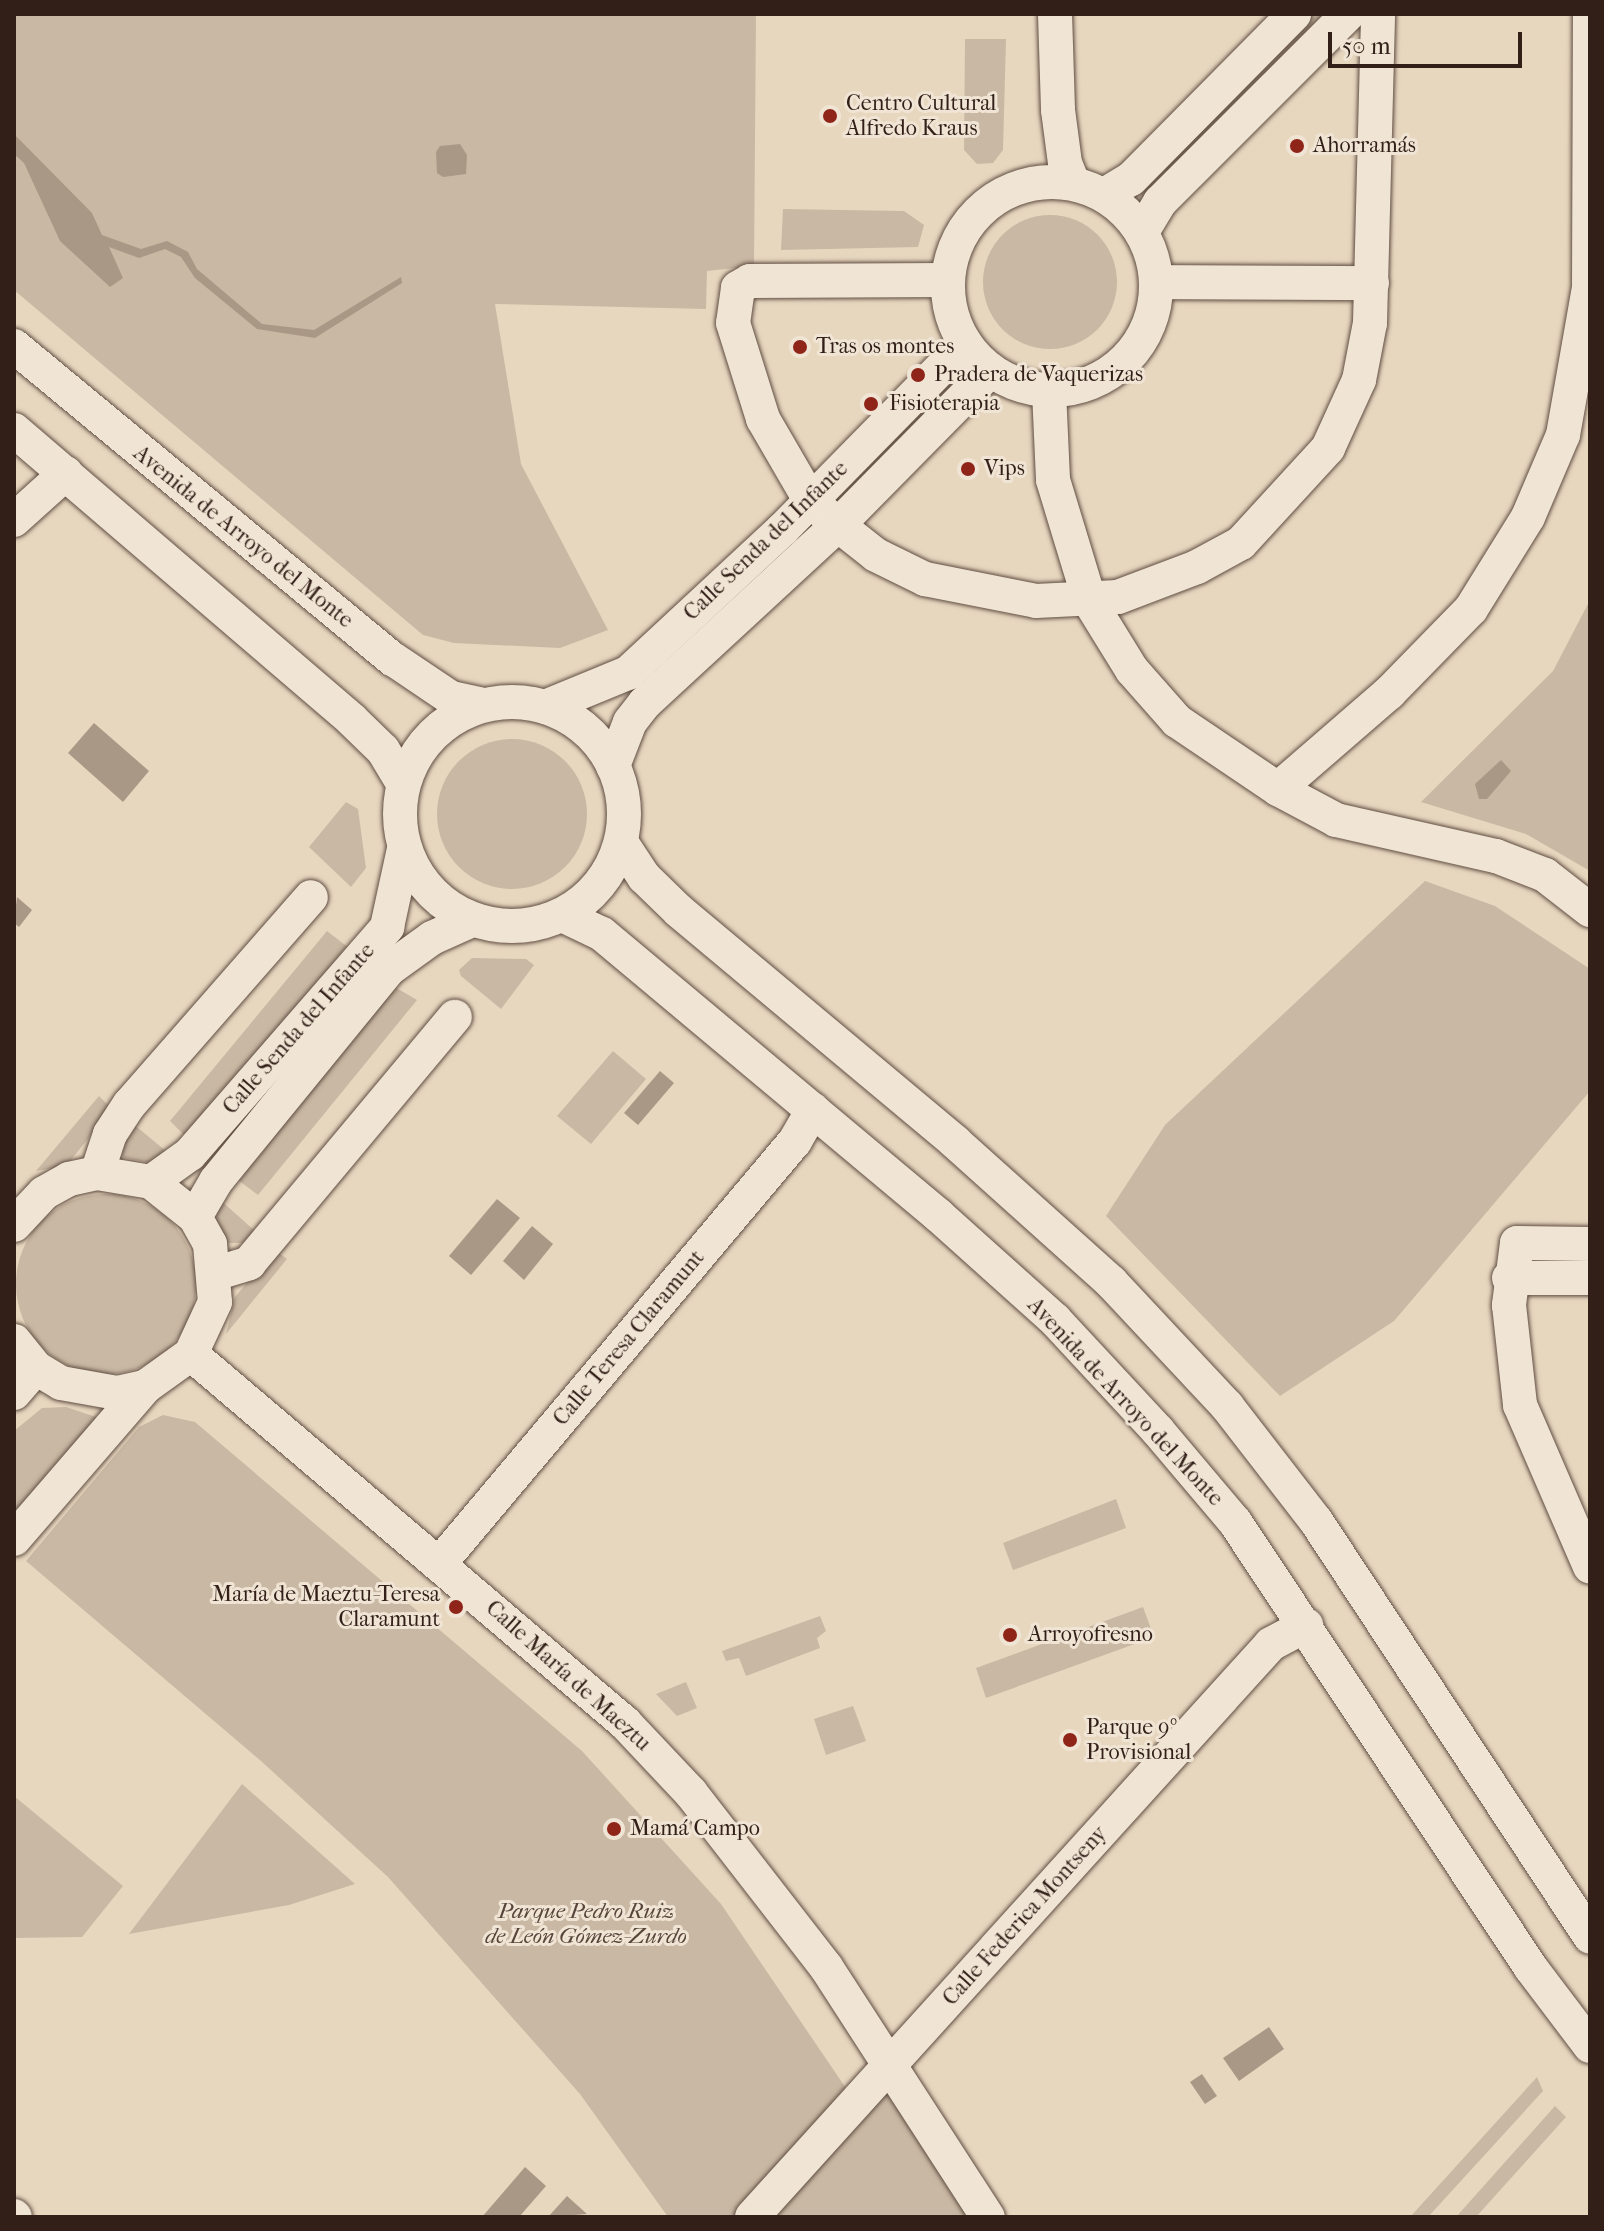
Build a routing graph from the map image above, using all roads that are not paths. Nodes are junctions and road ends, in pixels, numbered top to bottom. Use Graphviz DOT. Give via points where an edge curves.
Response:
graph roads {
  1 [pos="1055,14"];
  2 [pos="1294,14"];
  3 [pos="1348,14"];
  4 [pos="1378,14"];
  5 [pos="1590,14"];
  6 [pos="1055,70"];
  7 [pos="1024,185"];
  8 [pos="1088,189"];
  9 [pos="1142,232"];
  10 [pos="948,280"];
  11 [pos="1156,282"];
  12 [pos="1372,283"];
  13 [pos="965,344"];
  14 [pos="14,346"];
  15 [pos="990,371"];
  16 [pos="1049,391"];
  17 [pos="14,430"];
  18 [pos="66,473"];
  19 [pos="810,500"];
  20 [pos="14,520"];
  21 [pos="838,525"];
  22 [pos="1090,602"];
  23 [pos="484,705"];
  24 [pos="545,707"];
  25 [pos="613,766"];
  26 [pos="403,783"];
  27 [pos="1278,789"];
  28 [pos="621,842"];
  29 [pos="404,849"];
  30 [pos="311,897"];
  31 [pos="1590,910"];
  32 [pos="562,915"];
  33 [pos="472,920"];
  34 [pos="455,1017"];
  35 [pos="813,1110"];
  36 [pos="97,1173"];
  37 [pos="151,1182"];
  38 [pos="17,1214"];
  39 [pos="195,1217"];
  40 [pos="1590,1244"];
  41 [pos="214,1274"];
  42 [pos="1509,1278"];
  43 [pos="1590,1278"];
  44 [pos="14,1341"];
  45 [pos="191,1354"];
  46 [pos="36,1368"];
  47 [pos="145,1387"];
  48 [pos="14,1393"];
  49 [pos="14,1539"];
  50 [pos="440,1563"];
  51 [pos="1590,1567"];
  52 [pos="1306,1625"];
  53 [pos="1590,1937"];
  54 [pos="1590,2046"];
  55 [pos="891,2066"];
  56 [pos="752,2217"];
  57 [pos="988,2217"];
  1 -- 6 [label="street"];
  2 -- 8 [label="street" via="1131,179"];
  3 -- 9 [label="street" via="1160,202"];
  4 -- 12 [label="street"];
  5 -- 27 [label="street" via="1589,288 1563,435 1528,517 1471,609 1389,693"];
  6 -- 7 [label="street" via="1043,144"];
  6 -- 8 [label="street" via="1065,163"];
  7 -- 8 [label="street"];
  7 -- 10 [label="street" via="972,218"];
  8 -- 9 [label="street"];
  9 -- 11 [label="street"];
  10 -- 13 [label="street" via="955,324"];
  10 -- 19 [label="street" via="750,281 738,288 732,302 750,387 783,458"];
  11 -- 12 [label="street"];
  11 -- 16 [label="street" via="1154,310 1126,360 1104,377"];
  12 -- 22 [label="street" via="1359,380 1328,448 1282,503 1241,543 1197,567"];
  13 -- 15 [label="street"];
  13 -- 19 [label="street, Calle Senda del Infante"];
  14 -- 23 [label="street, Avenida de Arroyo del Monte" via="393,659 451,698"];
  15 -- 16 [label="street"];
  15 -- 21 [label="street, Calle Senda del Infante"];
  16 -- 22 [label="street" via="1053,480"];
  17 -- 18 [label="street"];
  18 -- 20 [label="street"];
  18 -- 26 [label="street" via="352,720 383,750"];
  19 -- 21 [label="street"];
  19 -- 24 [label="street, Calle Senda del Infante" via="628,673"];
  21 -- 22 [label="street" via="876,555 949,588 1036,601"];
  21 -- 25 [label="street, Calle Senda del Infante" via="645,703 630,722"];
  22 -- 27 [label="street" via="1132,670 1177,721"];
  23 -- 24 [label="street" via="515,702"];
  23 -- 26 [label="street" via="424,743"];
  24 -- 25 [label="street" via="573,720 597,740"];
  25 -- 28 [label="street" via="624,803"];
  26 -- 29 [label="street"];
  27 -- 31 [label="street" via="1336,820 1496,856 1545,875"];
  28 -- 32 [label="street" via="602,880"];
  28 -- 53 [label="street" via="644,877 679,911 955,1142 1111,1282 1227,1406 1316,1521"];
  29 -- 33 [label="street" via="439,900"];
  29 -- 37 [label="street, Calle Senda del Infante" via="387,927 190,1154"];
  30 -- 36 [label="street" via="129,1105 110,1134"];
  32 -- 33 [label="street" via="537,924"];
  32 -- 35 [label="street, Avenida de Arroyo del Monte" via="588,923"];
  33 -- 39 [label="street, Calle Senda del Infante" via="432,938 389,969 216,1181"];
  34 -- 41 [label="street" via="249,1263"];
  35 -- 50 [label="street, Calle Teresa Claramunt" via="795,1141"];
  35 -- 52 [label="street, Avenida de Arroyo del Monte" via="1055,1320 1235,1522"];
  36 -- 37 [label="street"];
  36 -- 38 [label="street" via="69,1179"];
  37 -- 39 [label="street"];
  39 -- 41 [label="street" via="210,1244"];
  40 -- 42 [label="street" via="1517,1243"];
  41 -- 45 [label="street" via="215,1302"];
  42 -- 43 [label="street"];
  42 -- 51 [label="street" via="1520,1405"];
  44 -- 46 [label="street"];
  45 -- 47 [label="street"];
  45 -- 50 [label="street, Calle María de Maeztu"];
  46 -- 47 [label="street" via="88,1392"];
  46 -- 48 [label="street"];
  47 -- 49 [label="street"];
  50 -- 55 [label="street, Calle María de Maeztu" via="625,1723 691,1793 777,1899"];
  52 -- 54 [label="street, Avenida de Arroyo del Monte" via="1531,1968"];
  52 -- 55 [label="street, Calle Federica Montseny" via="1271,1644"];
  55 -- 56 [label="street, Calle Federica Montseny"];
  55 -- 57 [label="street, Calle María de Maeztu"];
}
